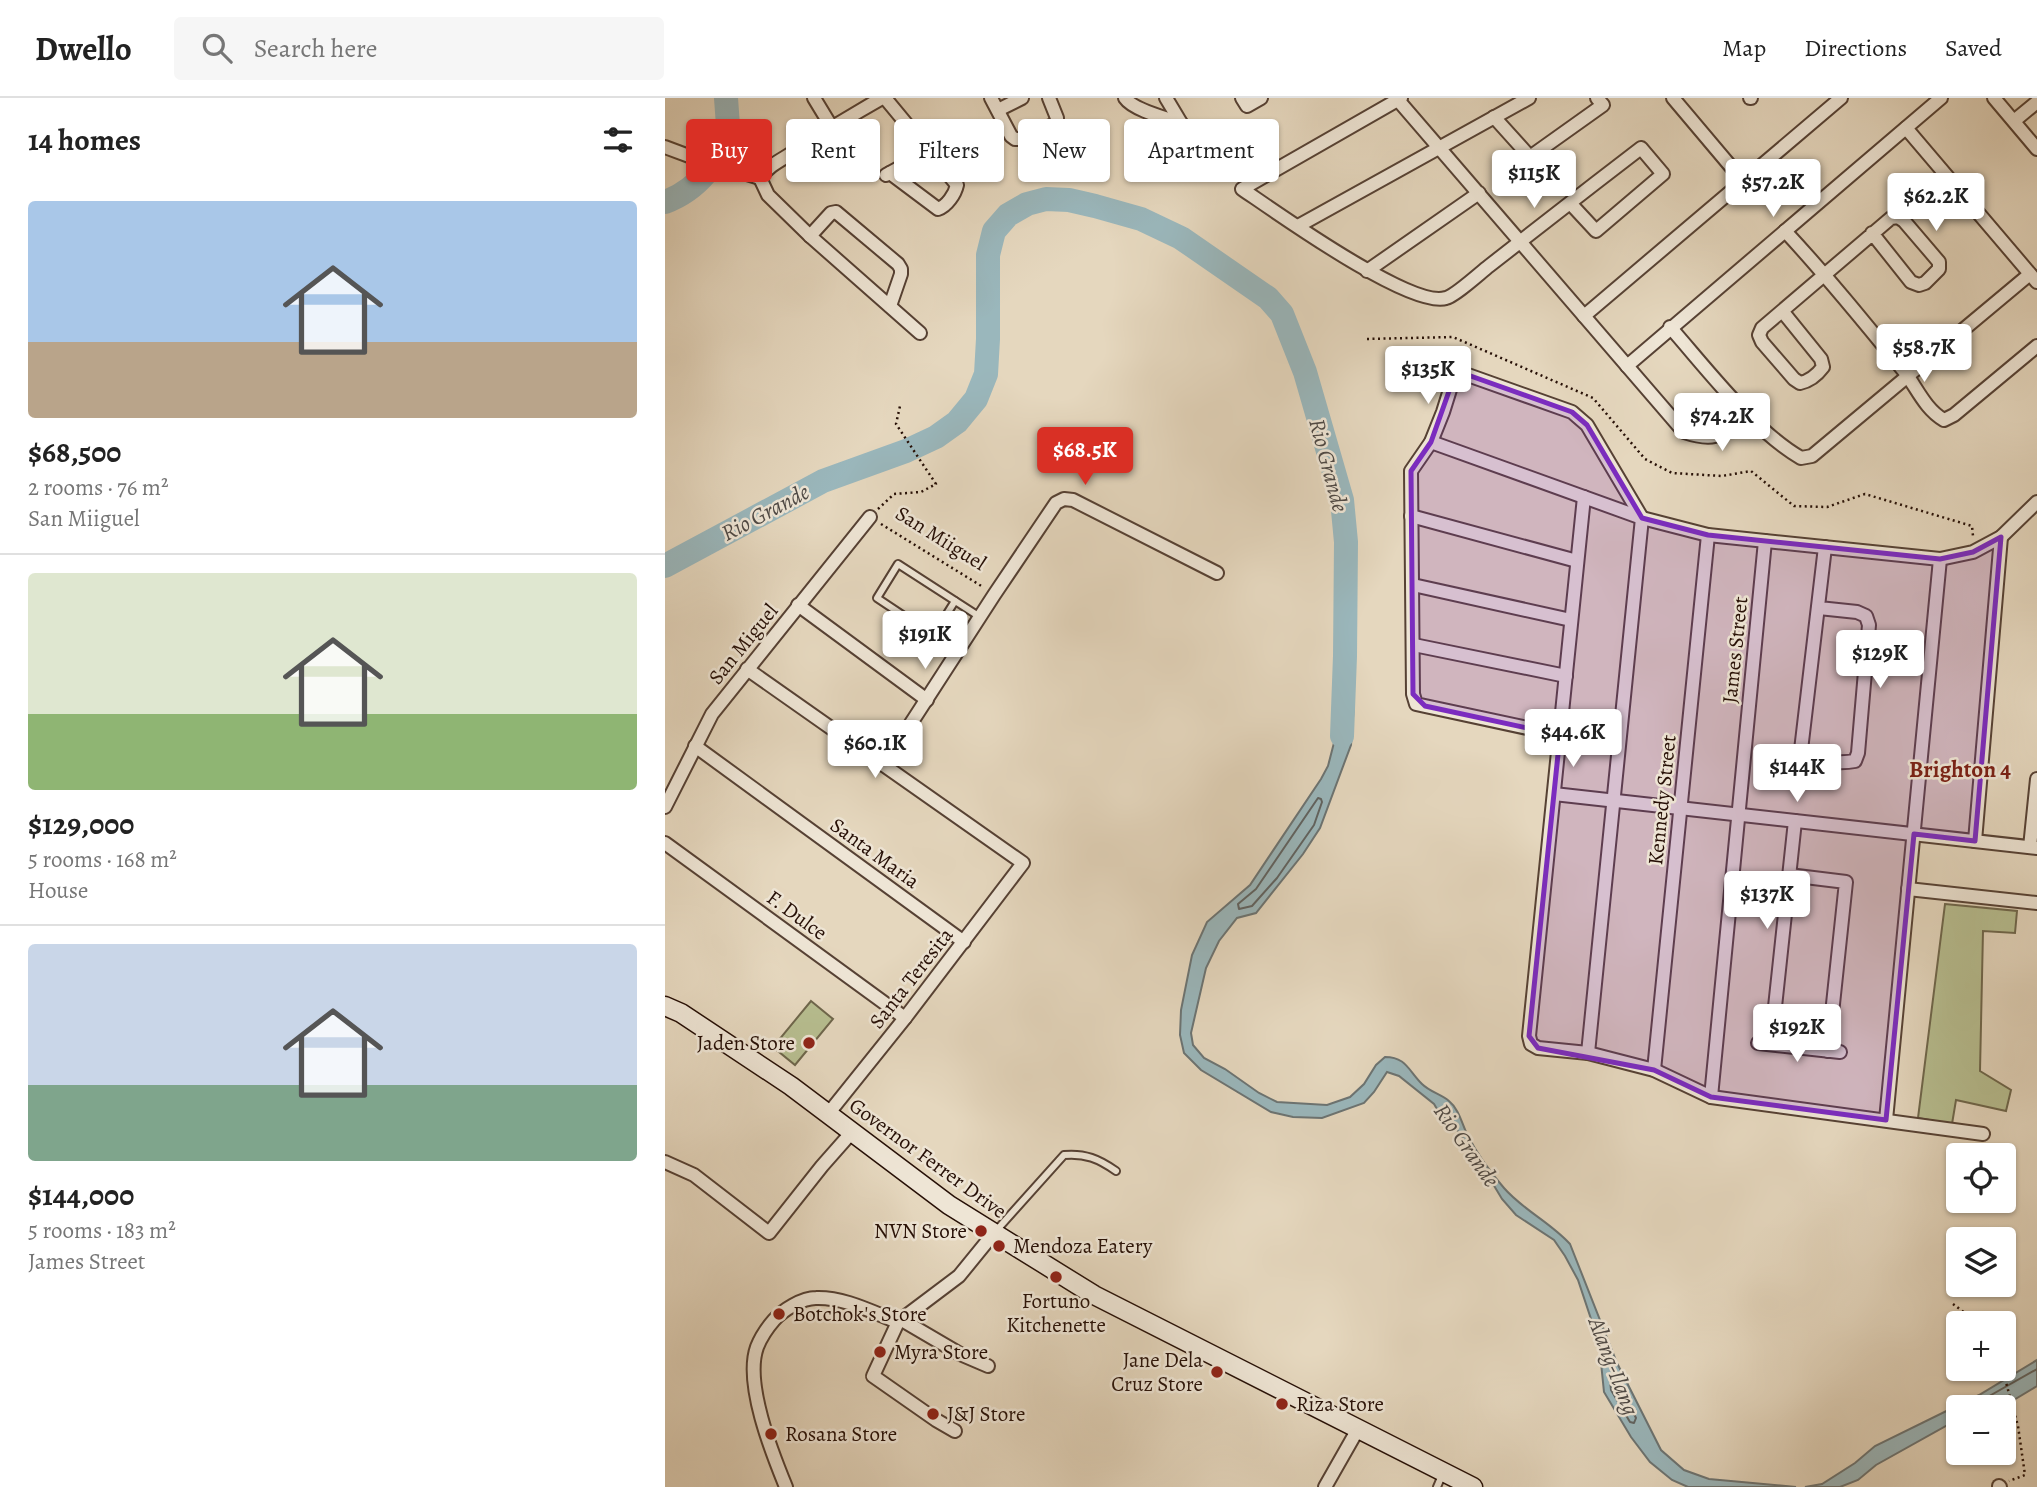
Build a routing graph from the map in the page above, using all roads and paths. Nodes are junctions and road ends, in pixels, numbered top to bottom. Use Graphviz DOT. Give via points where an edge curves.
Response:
graph roads {
  1 [pos="814,98"];
  2 [pos="883,98"];
  3 [pos="991,98"];
  4 [pos="1022,98"];
  5 [pos="1049,98"];
  6 [pos="1125,98"];
  7 [pos="1166,98"];
  8 [pos="1242,98"];
  9 [pos="1261,98"];
  10 [pos="1529,98"];
  11 [pos="1597,98"];
  12 [pos="1673,98"];
  13 [pos="1840,98"];
  14 [pos="1941,98"];
  15 [pos="1994,98"];
  16 [pos="1400,99"];
  17 [pos="2037,102"];
  18 [pos="998,110"];
  19 [pos="1494,117"];
  20 [pos="827,119"];
  21 [pos="844,119"];
  22 [pos="900,119"];
  23 [pos="1170,119"];
  24 [pos="1179,119"];
  25 [pos="2014,121"];
  26 [pos="1906,128"];
  27 [pos="665,147"];
  28 [pos="1440,148"];
  29 [pos="2037,149"];
  30 [pos="928,152"];
  31 [pos="686,155"];
  32 [pos="1743,181"];
  33 [pos="762,182"];
  34 [pos="1479,194"];
  35 [pos="1570,203"];
  36 [pos="1298,226"];
  37 [pos="1786,231"];
  38 [pos="1872,233"];
  39 [pos="810,236"];
  40 [pos="1520,242"];
  41 [pos="1367,271"];
  42 [pos="1825,274"];
  43 [pos="2033,278"];
  44 [pos="890,306"];
  45 [pos="1783,312"];
  46 [pos="1584,316"];
  47 [pos="1671,327"];
  48 [pos="920,333"];
  49 [pos="2037,346"];
  50 [pos="1627,366"];
  51 [pos="1908,376"];
  52 [pos="900,406"];
  53 [pos="1749,416"];
  54 [pos="1431,442"];
  55 [pos="1584,497"];
  56 [pos="2037,502"];
  57 [pos="1411,516"];
  58 [pos="870,517"];
  59 [pos="1642,518"];
  60 [pos="1708,535"];
  61 [pos="2001,537"];
  62 [pos="1765,541"];
  63 [pos="1825,547"];
  64 [pos="1940,559"];
  65 [pos="1577,561"];
  66 [pos="1217,573"];
  67 [pos="1413,585"];
  68 [pos="994,594"];
  69 [pos="955,601"];
  70 [pos="798,606"];
  71 [pos="1818,608"];
  72 [pos="980,617"];
  73 [pos="1571,620"];
  74 [pos="933,636"];
  75 [pos="1413,645"];
  76 [pos="958,652"];
  77 [pos="747,668"];
  78 [pos="1566,676"];
  79 [pos="927,700"];
  80 [pos="1560,734"];
  81 [pos="695,747"];
  82 [pos="884,765"];
  83 [pos="2037,779"];
  84 [pos="1554,794"];
  85 [pos="1614,801"];
  86 [pos="665,807"];
  87 [pos="1681,808"];
  88 [pos="1738,814"];
  89 [pos="1795,821"];
  90 [pos="1913,834"];
  91 [pos="1975,841"];
  92 [pos="665,843"];
  93 [pos="2034,847"];
  94 [pos="1789,876"];
  95 [pos="1908,888"];
  96 [pos="2037,903"];
  97 [pos="964,942"];
  98 [pos="665,1006"];
  99 [pos="905,1018"];
  100 [pos="1588,1053"];
  101 [pos="1654,1070"];
  102 [pos="1711,1097"];
  103 [pos="828,1114"];
  104 [pos="1886,1120"];
  105 [pos="852,1132"];
  106 [pos="1983,1134"];
  107 [pos="665,1162"];
  108 [pos="1116,1171"];
  109 [pos="994,1233"];
  110 [pos="1953,1304"];
  111 [pos="1962,1311"];
  112 [pos="900,1321"];
  113 [pos="988,1366"];
  114 [pos="2006,1381"];
  115 [pos="1358,1429"];
  116 [pos="955,1431"];
  117 [pos="1440,1479"];
  118 [pos="1999,1486"];
  119 [pos="786,1487"];
  120 [pos="1325,1487"];
  121 [pos="1472,1487"];
  1 -- 20 [label="street"];
  2 -- 21 [label="street"];
  2 -- 22 [label="street"];
  3 -- 18 [label="street"];
  4 -- 18 [label="street"];
  5 -- 18 [label="street" via="1057,123 1021,139 1011,136"];
  6 -- 23 [label="street"];
  7 -- 24 [label="street"];
  8 -- 9 [label="street" via="1247,106"];
  10 -- 19 [label="street"];
  11 -- 19 [label="street" via="1603,105 1530,157"];
  12 -- 32 [label="street"];
  13 -- 32 [label="street"];
  14 -- 26 [label="street"];
  15 -- 25 [label="street"];
  16 -- 28 [label="street"];
  16 -- 36 [label="street" via="1242,189"];
  17 -- 25 [label="street"];
  19 -- 28 [label="street"];
  25 -- 29 [label="street"];
  26 -- 37 [label="street"];
  26 -- 43 [label="street"];
  27 -- 31 [label="street"];
  28 -- 34 [label="street"];
  28 -- 36 [label="street"];
  30 -- 30 [label="street" via="957,185 938,209 887,175"];
  32 -- 46 [label="street"];
  33 -- 39 [label="street" via="768,195"];
  34 -- 40 [label="street"];
  34 -- 41 [label="street"];
  35 -- 35 [label="street" via="1595,231 1663,174 1641,148"];
  35 -- 40 [label="street"];
  36 -- 41 [label="street"];
  37 -- 42 [label="street"];
  37 -- 47 [label="street"];
  38 -- 38 [label="street" via="1911,282 1924,283 1939,269 1939,262 1898,217"];
  38 -- 42 [label="street"];
  39 -- 44 [label="street"];
  39 -- 44 [label="street" via="836,212 898,264 901,274"];
  40 -- 41 [label="street" via="1447,298 1428,299"];
  40 -- 46 [label="street"];
  42 -- 45 [label="street"];
  42 -- 51 [label="street"];
  43 -- 51 [label="street"];
  44 -- 48 [label="street"];
  45 -- 45 [label="street" via="1821,359 1823,367 1807,382 1794,379 1759,335"];
  46 -- 50 [label="street"];
  47 -- 50 [label="street"];
  47 -- 53 [label="street"];
  49 -- 51 [label="street" via="1944,420 1933,413"];
  50 -- 53 [label="street" via="1684,432 1718,437"];
  51 -- 53 [label="street" via="1812,456 1801,458 1792,453"];
  52 -- 58 [label="path" via="896,424 936,484 921,492 894,495"];
  54 -- 55 [label="street"];
  54 -- 57 [label="street" via="1411,471"];
  54 -- 59 [label="street" via="1453,380 1465,374 1573,412 1587,425"];
  55 -- 59 [label="street"];
  55 -- 65 [label="street"];
  56 -- 61 [label="street"];
  57 -- 65 [label="street"];
  57 -- 67 [label="street"];
  58 -- 68 [label="path, San Miiguel"];
  58 -- 70 [label="street, San Miguel"];
  59 -- 60 [label="street"];
  59 -- 85 [label="street"];
  60 -- 62 [label="street"];
  60 -- 87 [label="street, Kennedy Street"];
  61 -- 64 [label="street" via="1973,552"];
  61 -- 91 [label="street"];
  62 -- 63 [label="street"];
  62 -- 88 [label="street, James Street"];
  63 -- 64 [label="street"];
  63 -- 71 [label="street"];
  64 -- 90 [label="street"];
  65 -- 73 [label="street"];
  66 -- 68 [label="street, San Miiguel" via="1064,499 1056,503"];
  67 -- 73 [label="street"];
  67 -- 75 [label="street"];
  68 -- 72 [label="street"];
  69 -- 72 [label="lane"];
  69 -- 74 [label="lane"];
  69 -- 74 [label="lane" via="898,564 877,598"];
  70 -- 77 [label="street, San Miguel"];
  70 -- 79 [label="street"];
  71 -- 71 [label="street" via="1801,750 1812,759 1846,763 1854,761 1858,753 1868,625 1866,616 1857,612"];
  72 -- 76 [label="street"];
  73 -- 78 [label="street"];
  74 -- 76 [label="lane"];
  75 -- 78 [label="street"];
  75 -- 80 [label="street" via="1416,704"];
  76 -- 79 [label="street"];
  77 -- 81 [label="street, San Miguel" via="712,714"];
  77 -- 82 [label="street"];
  78 -- 80 [label="street"];
  79 -- 82 [label="street"];
  80 -- 84 [label="street"];
  81 -- 86 [label="street, San Miguel"];
  81 -- 97 [label="street, Santa Maria"];
  82 -- 97 [label="street, Santa Teresita" via="1023,863"];
  83 -- 93 [label="street"];
  84 -- 85 [label="street"];
  84 -- 100 [label="street" via="1529,1036 1538,1048"];
  85 -- 87 [label="street"];
  85 -- 100 [label="street"];
  87 -- 88 [label="street"];
  87 -- 101 [label="street, Kennedy Street"];
  88 -- 89 [label="street"];
  88 -- 102 [label="street, James Street"];
  89 -- 90 [label="street"];
  89 -- 94 [label="street"];
  90 -- 91 [label="street"];
  90 -- 95 [label="street"];
  91 -- 93 [label="street"];
  92 -- 99 [label="street, F. Dulce"];
  94 -- 94 [label="street" via="1846,882 1834,1052 1765,1043"];
  95 -- 96 [label="street"];
  95 -- 104 [label="street"];
  97 -- 99 [label="street, Santa Teresita"];
  98 -- 103 [label="main road, Governor Ferrer Drive"];
  99 -- 103 [label="street, Santa Teresita"];
  100 -- 101 [label="street"];
  101 -- 102 [label="street"];
  102 -- 104 [label="street"];
  103 -- 105 [label="main road, Governor Ferrer Drive"];
  104 -- 106 [label="street"];
  105 -- 107 [label="street" via="769,1233 694,1175"];
  105 -- 109 [label="main road, Governor Ferrer Drive"];
  108 -- 109 [label="lane" via="1080,1154 1064,1155"];
  109 -- 112 [label="street" via="959,1276"];
  109 -- 115 [label="main road, Governor Ferrer Drive" via="1094,1296"];
  110 -- 111 [label="path"];
  112 -- 113 [label="street"];
  112 -- 116 [label="street" via="873,1376"];
  112 -- 119 [label="street" via="847,1303 814,1298 781,1312 767,1329 757,1348 754,1369 769,1447"];
  114 -- 118 [label="path" via="2025,1475"];
  115 -- 117 [label="main road, Governor Ferrer Drive"];
  115 -- 120 [label="street"];
  117 -- 121 [label="main road, Governor Ferrer Drive"];
}
